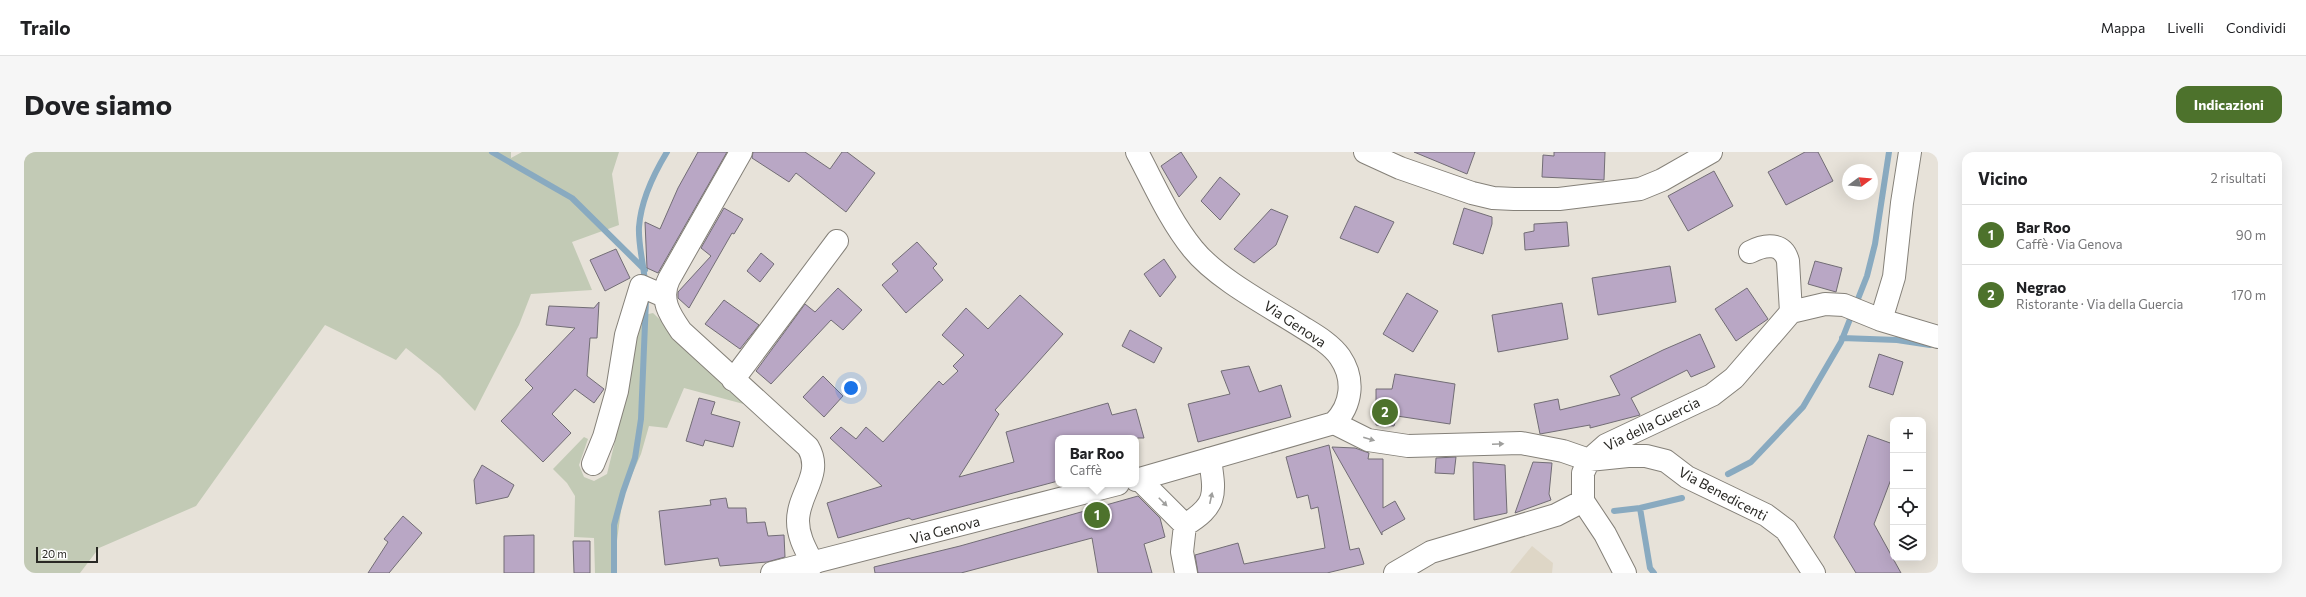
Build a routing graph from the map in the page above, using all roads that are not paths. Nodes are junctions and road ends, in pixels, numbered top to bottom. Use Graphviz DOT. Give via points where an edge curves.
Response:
graph roads {
  1 [pos="740,152"];
  2 [pos="1137,152"];
  3 [pos="1365,152"];
  4 [pos="1711,152"];
  5 [pos="1910,152"];
  6 [pos="837,241"];
  7 [pos="1750,252"];
  8 [pos="652,292"];
  9 [pos="1791,312"];
  10 [pos="1881,320"];
  11 [pos="1938,337"];
  12 [pos="733,380"];
  13 [pos="1334,423"];
  14 [pos="1210,459"];
  15 [pos="1589,460"];
  16 [pos="593,464"];
  17 [pos="1139,479"];
  18 [pos="1139,480"];
  19 [pos="1107,487"];
  20 [pos="1583,501"];
  21 [pos="1186,525"];
  22 [pos="1184,563"];
  23 [pos="813,564"];
  24 [pos="772,573"];
  25 [pos="1174,573"];
  26 [pos="1395,573"];
  27 [pos="1625,573"];
  28 [pos="1814,573"];
  1 -- 8 [label="street" via="669,279"];
  2 -- 13 [label="street, Via Genova" via="1173,219 1194,250 1221,275 1321,339 1340,357 1347,371 1350,395 1344,411"];
  3 -- 4 [label="street" via="1400,168 1472,193 1507,199 1559,199 1640,189 1662,180"];
  5 -- 10 [label="street" via="1894,277"];
  6 -- 12 [label="street"];
  7 -- 9 [label="street" via="1777,246 1786,254"];
  8 -- 12 [label="street" via="682,331"];
  8 -- 16 [label="street" via="640,286 626,335 612,406"];
  9 -- 10 [label="street" via="1825,304 1844,306"];
  9 -- 15 [label="street, Via della Guercia" via="1734,378 1712,395 1606,445"];
  10 -- 11 [label="street"];
  12 -- 23 [label="street" via="808,447 812,454 814,467 798,521 802,542"];
  13 -- 14 [label="street"];
  13 -- 15 [label="street, Via della Guercia, one-way" via="1368,440 1408,446 1521,443 1563,451"];
  14 -- 17 [label="street"];
  21 -- 14 [label="street, one-way" via="1206,511 1212,501"];
  15 -- 20 [label="street" via="1583,473"];
  15 -- 28 [label="street, Via Benedicenti" via="1646,456 1666,461 1687,477 1766,515 1786,530"];
  18 -- 21 [label="street, one-way"];
  19 -- 23 [label="street, Via Genova"];
  20 -- 26 [label="street" via="1556,515 1431,552"];
  20 -- 27 [label="street" via="1605,534"];
  21 -- 22 [label="street"];
  22 -- 25 [label="street"];
  23 -- 24 [label="street, Via Genova"];
}
